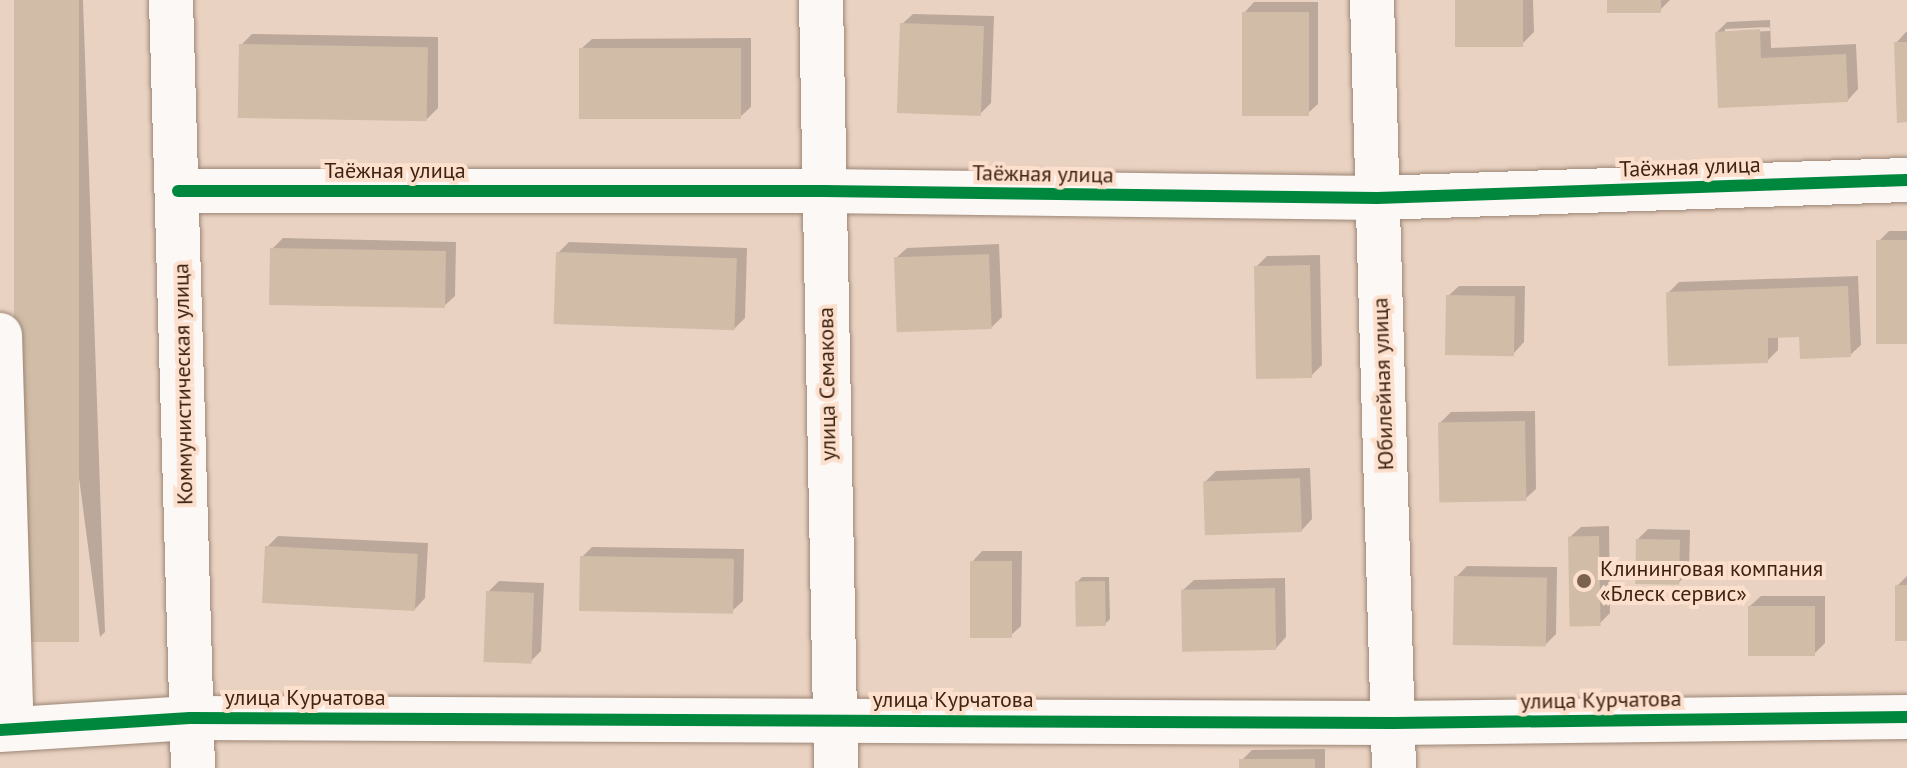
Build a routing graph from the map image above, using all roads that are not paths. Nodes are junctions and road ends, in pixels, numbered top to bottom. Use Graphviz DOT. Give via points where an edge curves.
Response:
graph roads {
  1 [pos="171,0"];
  2 [pos="821,0"];
  3 [pos="1372,0"];
  4 [pos="1907,180"];
  5 [pos="178,191"];
  6 [pos="823,191"];
  7 [pos="1377,198"];
  8 [pos="0,335"];
  9 [pos="1907,717"];
  10 [pos="190,718"];
  11 [pos="834,720"];
  12 [pos="1393,723"];
  13 [pos="6,729"];
  14 [pos="193,768"];
  15 [pos="836,768"];
  16 [pos="1394,768"];
  1 -- 5 [label="street, Коммунистическая улица"];
  2 -- 6 [label="street, улица Семакова"];
  3 -- 7 [label="street, Юбилейная улица"];
  4 -- 7 [label="street, Таёжная улица"];
  5 -- 6 [label="street, Таёжная улица"];
  5 -- 10 [label="street, Коммунистическая улица"];
  6 -- 7 [label="street, Таёжная улица"];
  6 -- 11 [label="street, улица Семакова"];
  7 -- 12 [label="street, Юбилейная улица"];
  8 -- 13 [label="street"];
  9 -- 12 [label="street, улица Курчатова"];
  10 -- 11 [label="street, улица Курчатова"];
  10 -- 13 [label="street, улица Курчатова"];
  10 -- 14 [label="street, Коммунистическая улица"];
  11 -- 12 [label="street, улица Курчатова"];
  11 -- 15 [label="street, улица Семакова"];
  12 -- 16 [label="street, Юбилейная улица"];
}
